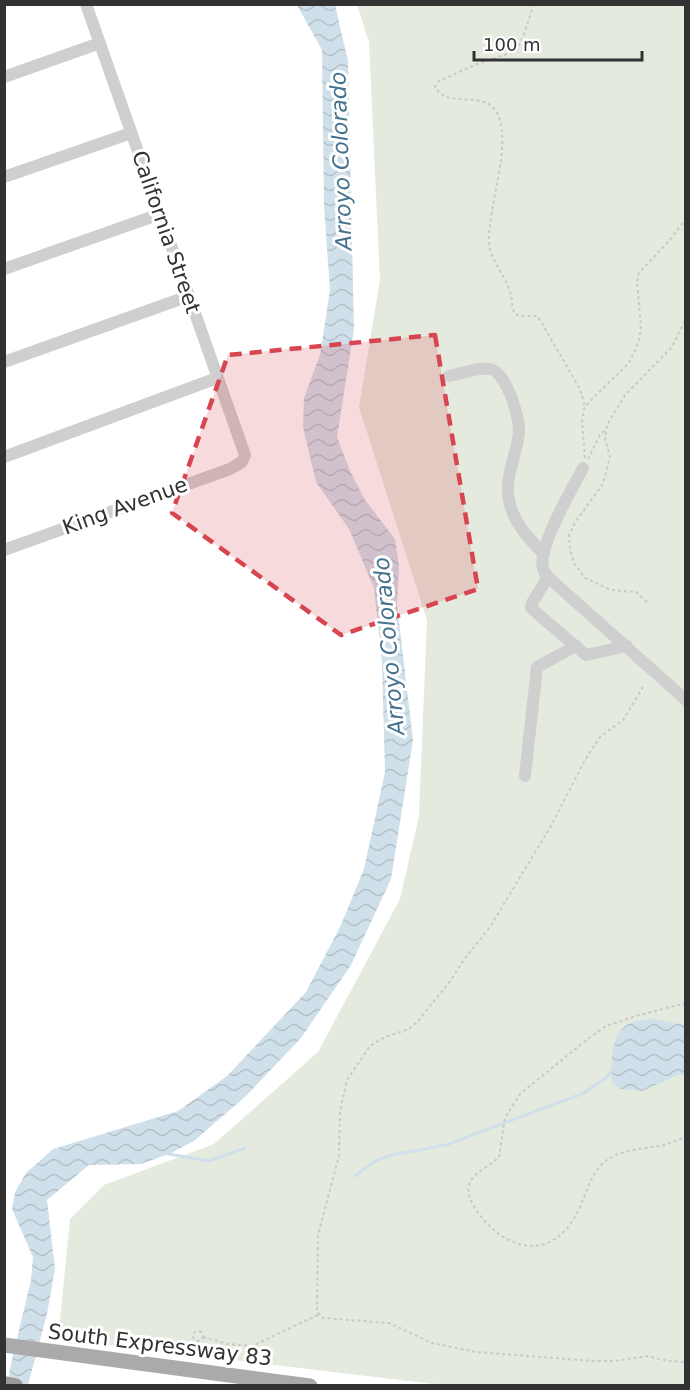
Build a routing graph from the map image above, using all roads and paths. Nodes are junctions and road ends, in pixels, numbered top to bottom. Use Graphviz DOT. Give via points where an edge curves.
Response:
graph roads {
  1 [pos="86,4"];
  2 [pos="534,4"];
  3 [pos="100,43"];
  4 [pos="4,77"];
  5 [pos="131,133"];
  6 [pos="4,177"];
  7 [pos="159,214"];
  8 [pos="686,219"];
  9 [pos="4,269"];
  10 [pos="189,296"];
  11 [pos="686,318"];
  12 [pos="4,362"];
  13 [pos="448,376"];
  14 [pos="217,378"];
  15 [pos="585,407"];
  16 [pos="606,429"];
  17 [pos="4,457"];
  18 [pos="243,460"];
  19 [pos="583,468"];
  20 [pos="4,550"];
  21 [pos="544,554"];
  22 [pos="548,578"];
  23 [pos="647,602"];
  24 [pos="576,646"];
  25 [pos="629,650"];
  26 [pos="643,687"];
  27 [pos="686,700"];
  28 [pos="525,776"];
  29 [pos="686,1003"];
  30 [pos="686,1137"];
  31 [pos="318,1314"];
  32 [pos="203,1337"];
  33 [pos="4,1345"];
  34 [pos="686,1362"];
  35 [pos="4,1384"];
  36 [pos="302,1385"];
  37 [pos="15,1386"];
  1 -- 3 [label="street, California Street"];
  2 -- 15 [label="path" via="516,51 477,64 439,81 435,87 442,96 477,99 496,111 502,141 489,233 491,255 510,292 515,314 537,316 580,389"];
  3 -- 4 [label="street"];
  3 -- 5 [label="street, California Street"];
  5 -- 6 [label="street"];
  5 -- 7 [label="street, California Street"];
  7 -- 9 [label="street"];
  7 -- 10 [label="street, California Street"];
  8 -- 15 [label="path" via="639,273 641,326 633,357"];
  10 -- 12 [label="street"];
  10 -- 14 [label="street, California Street"];
  11 -- 16 [label="path" via="672,347 625,395"];
  13 -- 21 [label="street" via="488,368 502,379 510,394 519,432 507,487 509,501 518,525"];
  14 -- 17 [label="street"];
  14 -- 18 [label="street, California Street" via="245,455"];
  15 -- 16 [label="path" via="585,464"];
  16 -- 23 [label="path" via="606,474 600,491 569,534 570,548 577,569 589,581 618,592 636,592"];
  18 -- 20 [label="street, King Avenue" via="230,469"];
  19 -- 21 [label="street" via="559,513"];
  21 -- 22 [label="street" via="543,568"];
  22 -- 24 [label="street" via="531,608"];
  22 -- 25 [label="street"];
  24 -- 25 [label="street" via="586,655"];
  24 -- 28 [label="street" via="537,667"];
  25 -- 27 [label="street"];
  26 -- 31 [label="path" via="623,720 600,737 490,927 451,980 409,1029 370,1046 347,1080 339,1111 339,1156 318,1235"];
  29 -- 30 [label="path" via="625,1019 598,1031 520,1094 505,1118 499,1157 472,1179 470,1200 494,1231 517,1245 550,1242 578,1213 596,1172 608,1160"];
  31 -- 32 [label="path" via="252,1346"];
  31 -- 34 [label="path" via="323,1318 388,1323 432,1343 476,1352 594,1361 647,1356"];
  33 -- 36 [label="main road, South Expressway 83"];
  35 -- 37 [label="highway"];
}
